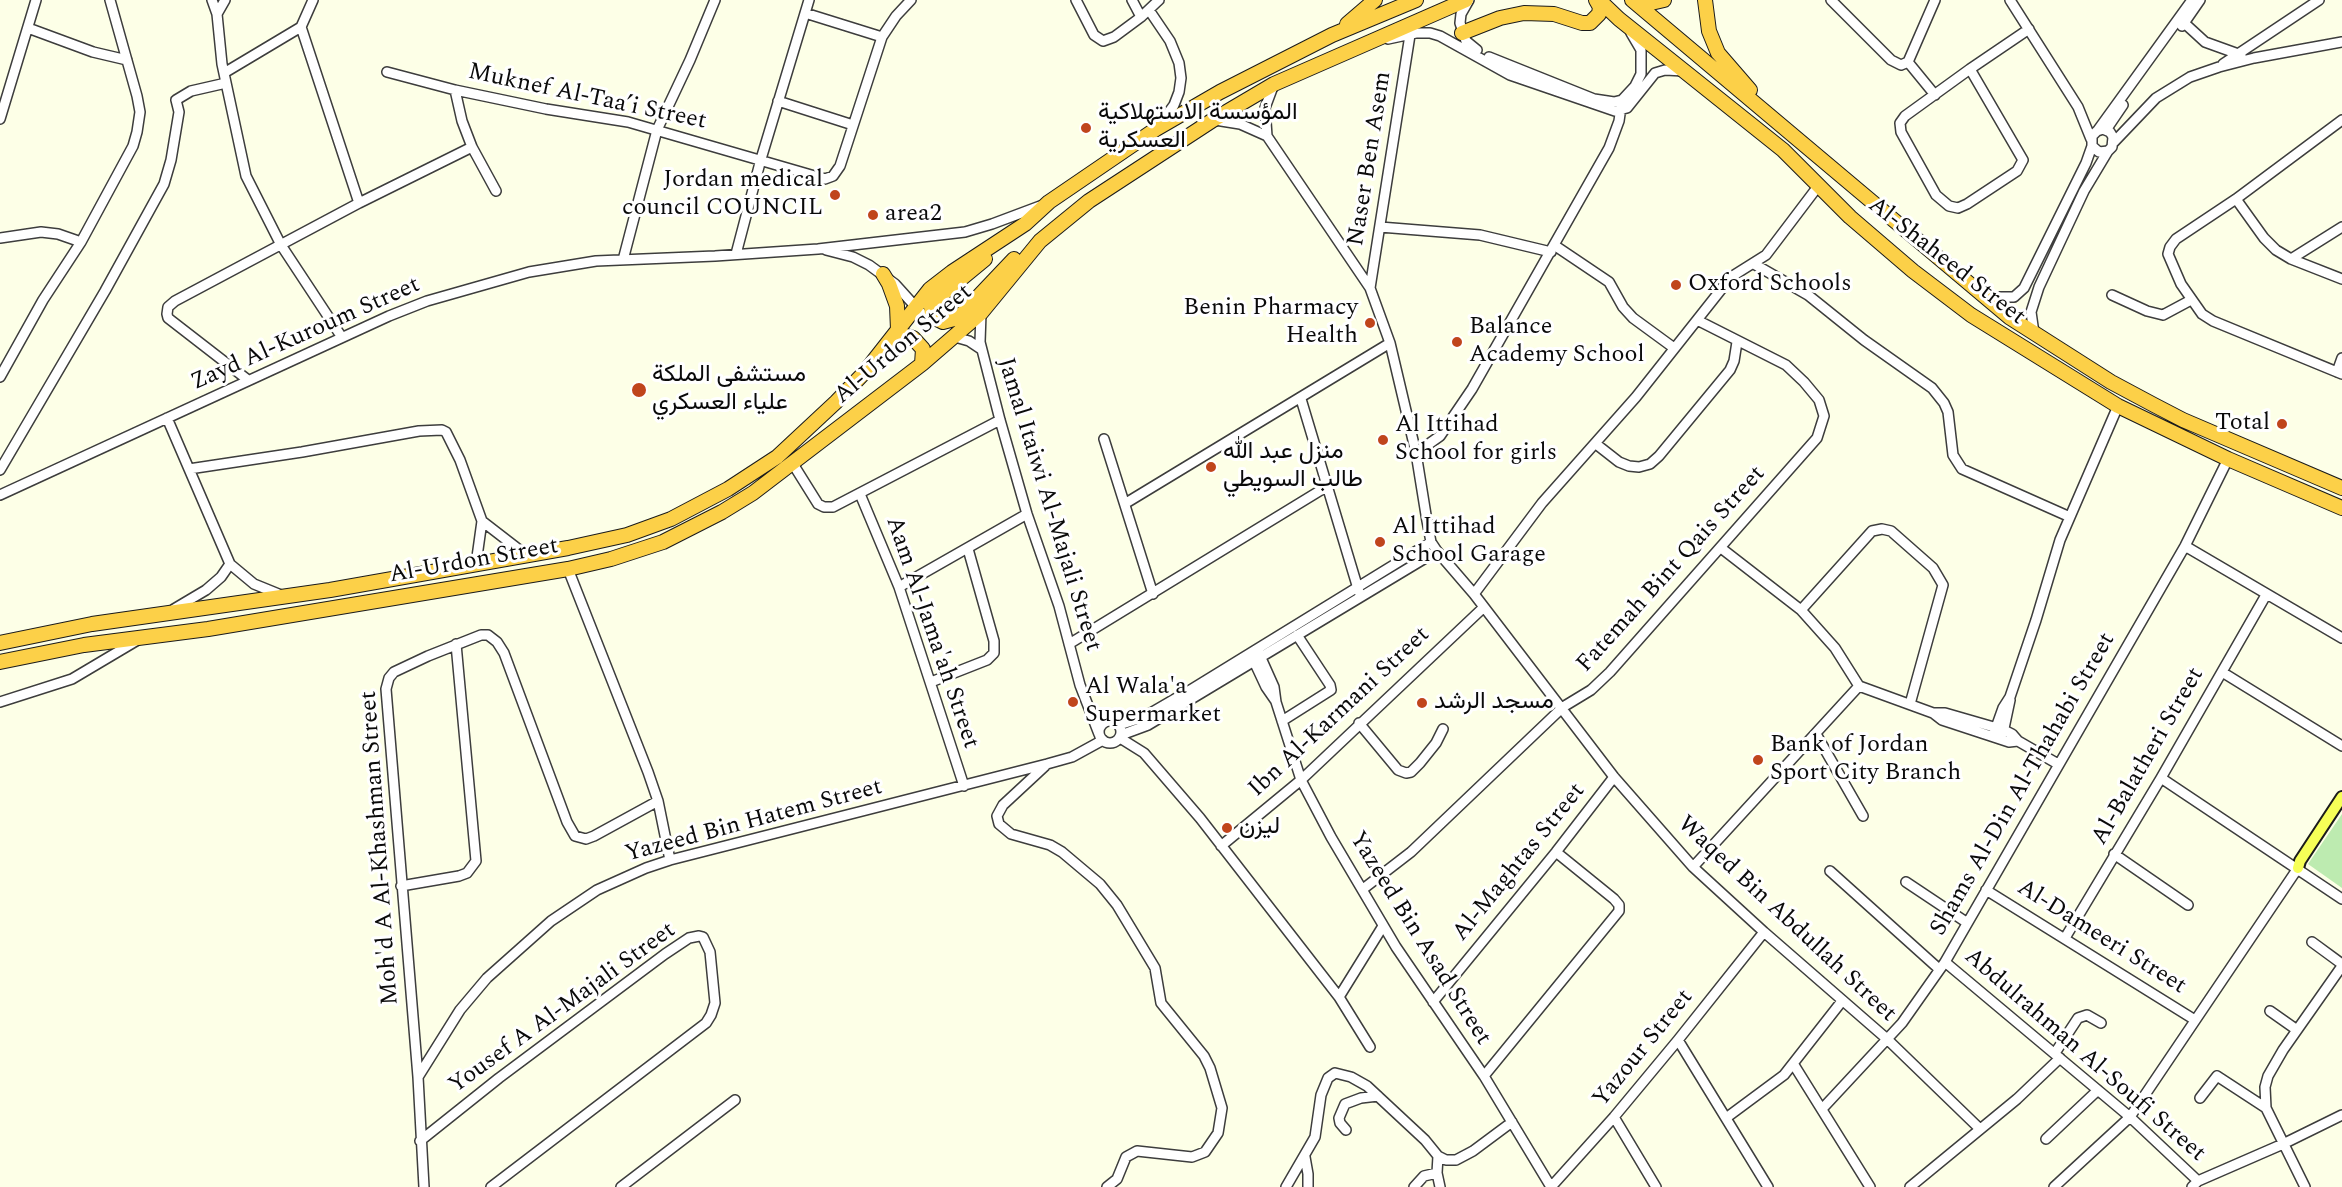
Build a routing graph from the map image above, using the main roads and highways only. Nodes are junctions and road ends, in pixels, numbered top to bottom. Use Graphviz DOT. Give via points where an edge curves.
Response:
graph roads {
  1 [pos="1375,0"];
  2 [pos="1416,0"];
  3 [pos="1468,0"];
  4 [pos="1597,0"];
  5 [pos="1634,0"];
  6 [pos="1664,0"];
  7 [pos="1705,0"];
  8 [pos="1336,33"];
  9 [pos="1458,37"];
  10 [pos="1788,131"];
  11 [pos="1025,224"];
  12 [pos="1040,241"];
  13 [pos="883,274"];
  14 [pos="894,335"];
  15 [pos="922,364"];
  16 [pos="2342,488"];
  17 [pos="2342,508"];
  18 [pos="0,643"];
  19 [pos="0,662"];
  20 [pos="2342,797"];
  21 [pos="2342,808"];
  1 -- 8 [label="highway"];
  2 -- 8 [label="highway, Al-Urdon Street"];
  3 -- 12 [label="highway, Al-Urdon Street" via="1274,84 1089,201"];
  4 -- 9 [label="highway" via="1599,14 1590,23 1554,14 1524,13 1500,18"];
  4 -- 17 [label="highway, Al-Shaheed Street" via="1783,150 1859,225 1971,315 2118,405 2228,459"];
  5 -- 6 [label="highway"];
  5 -- 10 [label="highway, Al-Shaheed Street"];
  7 -- 10 [label="highway" via="1709,31 1718,53"];
  8 -- 11 [label="highway, Al-Urdon Street" via="1156,129 1049,202"];
  10 -- 16 [label="highway, Al-Shaheed Street" via="1980,293 2034,333 2164,410"];
  11 -- 12 [label="highway" via="934,300 932,314 943,322 958,318 1015,257"];
  11 -- 14 [label="highway, Al-Urdon Street" via="941,280"];
  12 -- 15 [label="highway, Al-Urdon Street" via="981,313"];
  13 -- 14 [label="highway" via="897,306"];
  14 -- 15 [label="highway" via="913,338 923,349"];
  14 -- 18 [label="highway, Al-Urdon Street" via="836,402 777,457 728,489 646,529 609,540 476,564 285,597 92,624"];
  15 -- 19 [label="highway, Al-Urdon Street" via="793,464 723,512 663,542 611,559 376,602 84,645"];
  20 -- 21 [label="main road" via="2298,868"];
}
